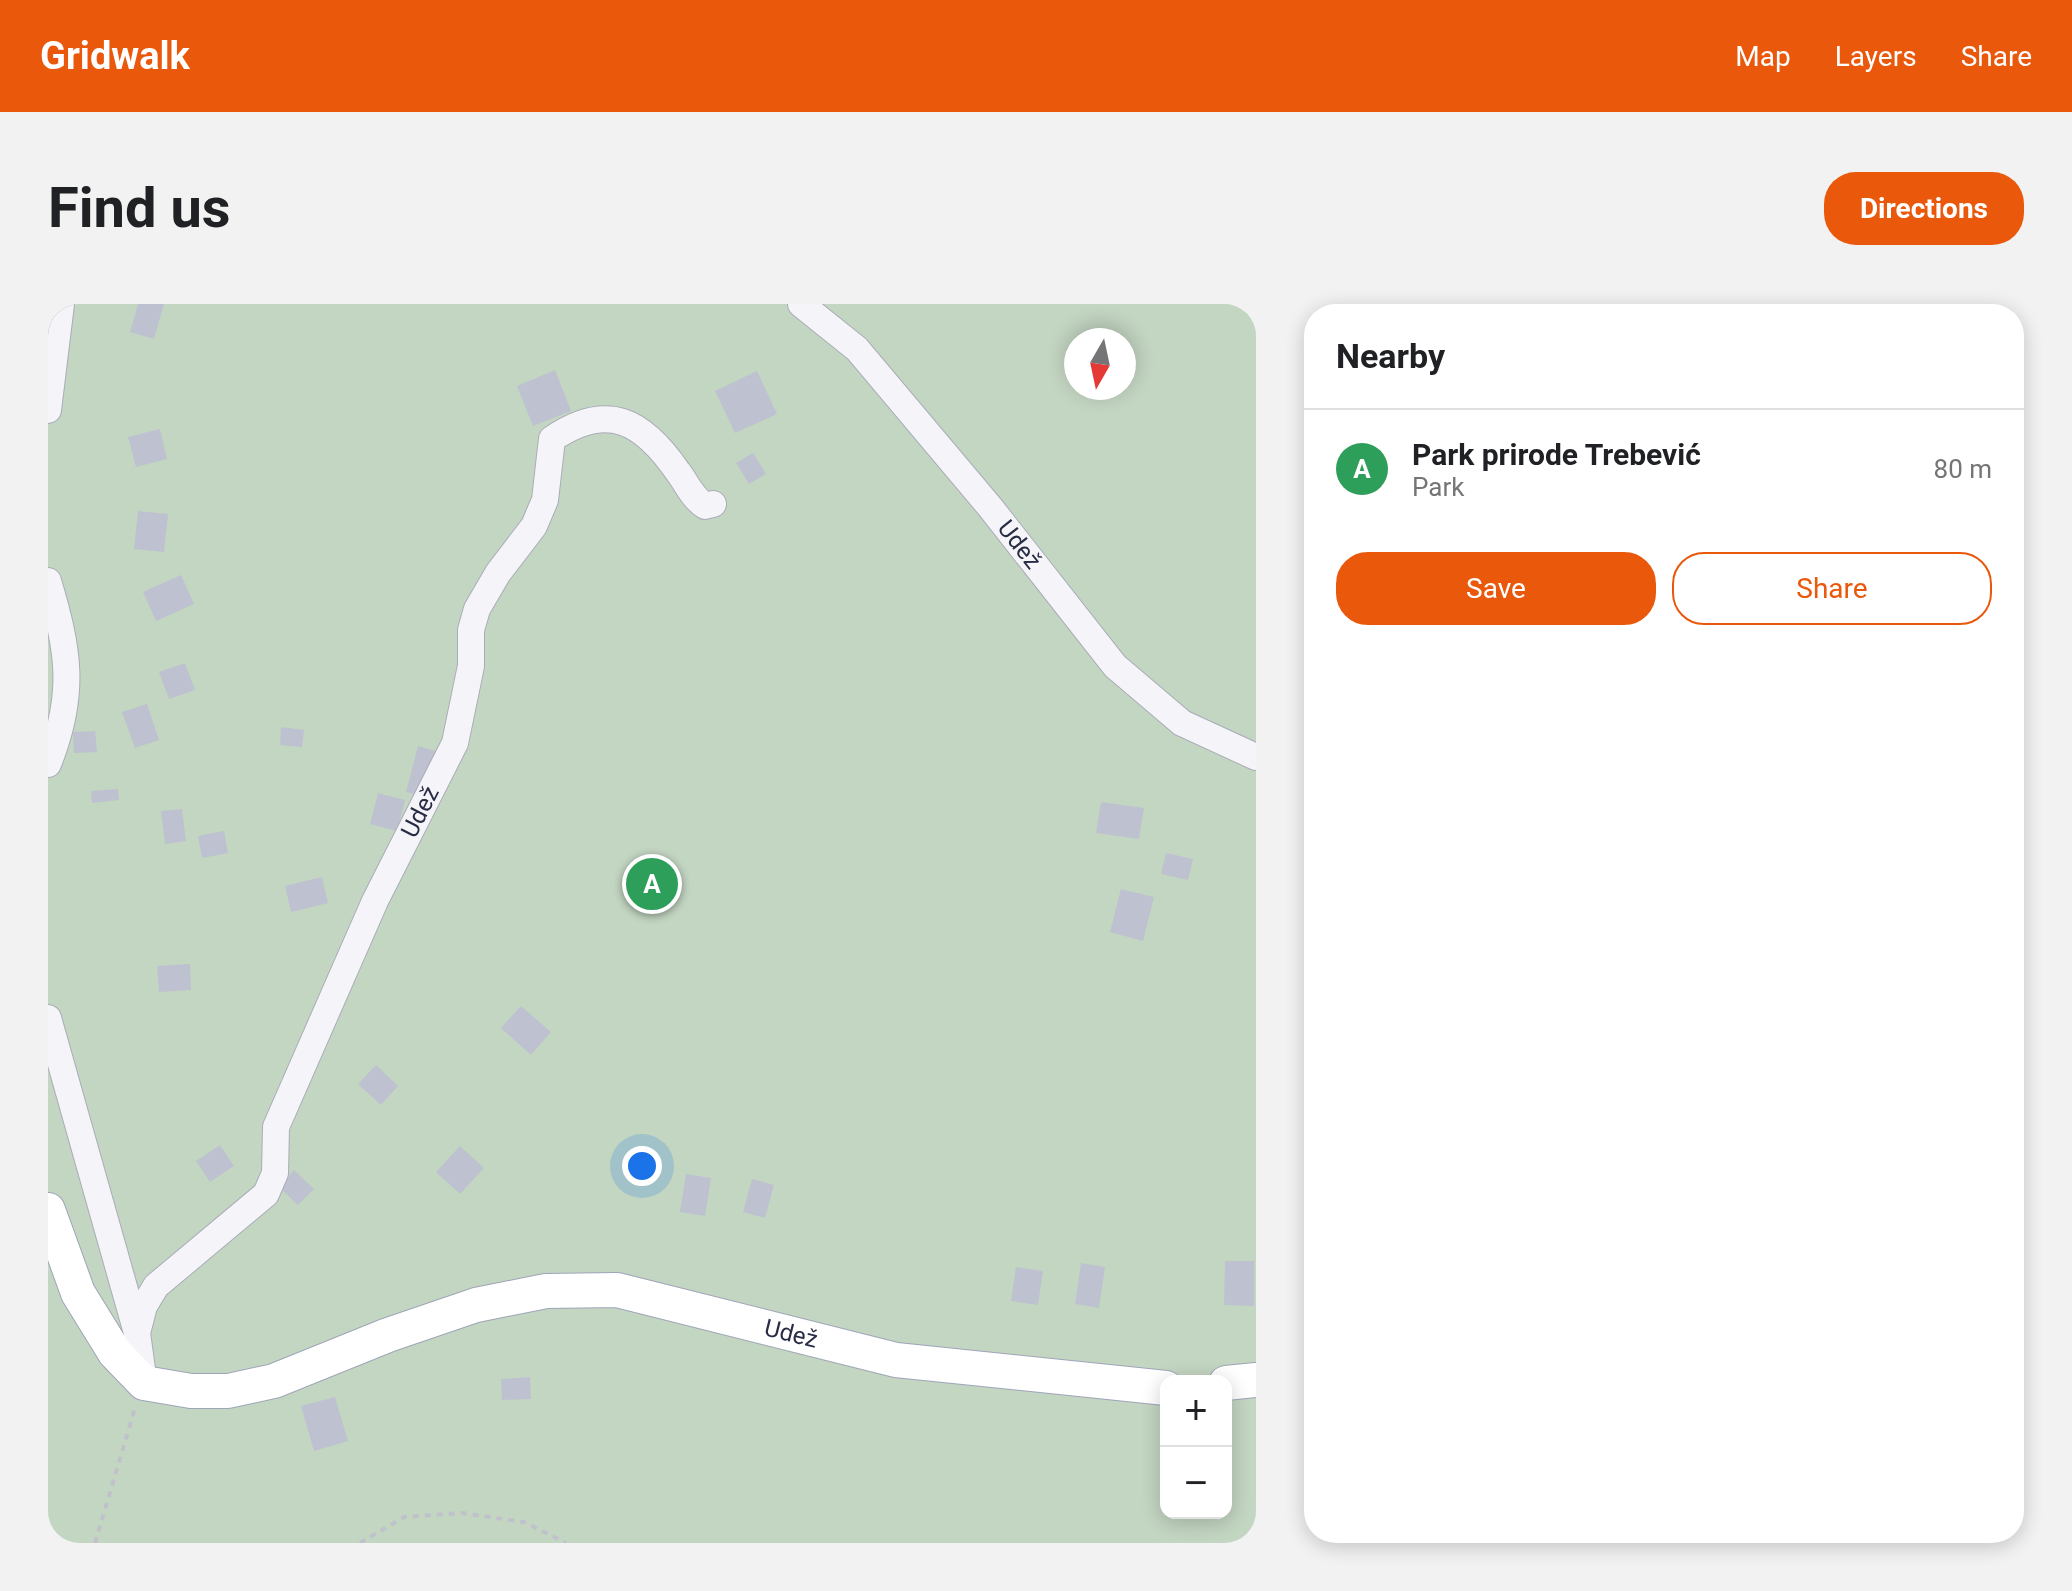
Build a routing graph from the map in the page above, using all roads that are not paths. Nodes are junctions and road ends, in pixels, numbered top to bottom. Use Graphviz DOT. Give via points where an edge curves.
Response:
graph roads {
  1 [pos="61,304"];
  2 [pos="801,304"];
  3 [pos="48,410"];
  4 [pos="713,504"];
  5 [pos="48,581"];
  6 [pos="1256,757"];
  7 [pos="48,764"];
  8 [pos="48,1018"];
  9 [pos="48,1210"];
  10 [pos="137,1333"];
  11 [pos="1256,1380"];
  12 [pos="1232,1382"];
  13 [pos="144,1383"];
  14 [pos="1160,1387"];
  1 -- 3 [label="street"];
  2 -- 6 [label="street, Udež" via="857,349 1115,666 1182,723"];
  4 -- 10 [label="street, Udež" via="705,506 692,497 652,438 626,420 609,417 552,439 545,500 534,526 477,609 455,743 375,901 276,1127 275,1173 266,1194 156,1286"];
  5 -- 7 [label="street" via="62,626 69,679 60,735"];
  8 -- 10 [label="street, Udež"];
  9 -- 13 [label="main road" via="78,1293 115,1353"];
  10 -- 13 [label="street, Udež"];
  11 -- 12 [label="main road"];
  13 -- 14 [label="main road, Udež" via="191,1391 243,1388 476,1305 546,1291 617,1290 896,1360"];
}
